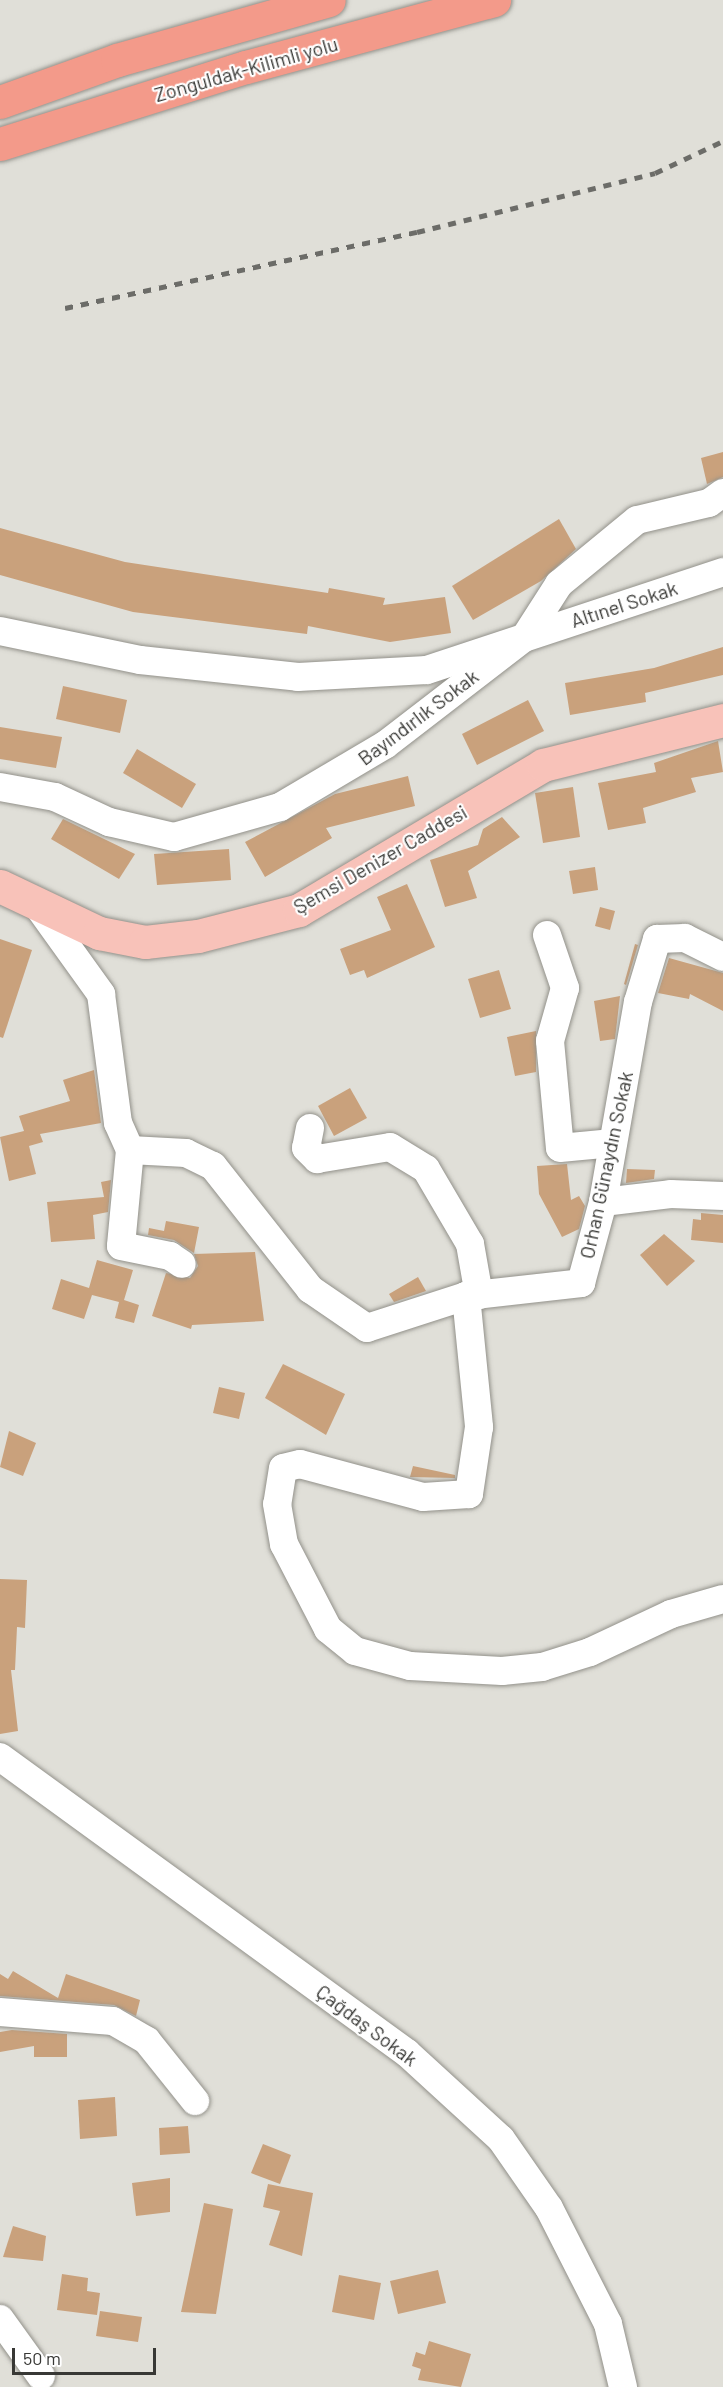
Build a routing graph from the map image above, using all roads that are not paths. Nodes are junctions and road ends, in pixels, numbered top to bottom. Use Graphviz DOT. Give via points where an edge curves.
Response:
graph roads {
  1 [pos="329,0"];
  2 [pos="494,0"];
  3 [pos="0,102"];
  4 [pos="0,144"];
  5 [pos="723,493"];
  6 [pos="723,572"];
  7 [pos="0,631"];
  8 [pos="525,637"];
  9 [pos="723,720"];
  10 [pos="0,787"];
  11 [pos="0,886"];
  12 [pos="40,909"];
  13 [pos="547,935"];
  14 [pos="723,957"];
  15 [pos="310,1128"];
  16 [pos="613,1143"];
  17 [pos="130,1149"];
  18 [pos="723,1196"];
  19 [pos="603,1202"];
  20 [pos="183,1264"];
  21 [pos="473,1295"];
  22 [pos="723,1599"];
  23 [pos="0,1757"];
  24 [pos="0,2012"];
  25 [pos="195,2102"];
  26 [pos="0,2319"];
  27 [pos="41,2376"];
  28 [pos="623,2387"];
  1 -- 3 [label="highway" via="117,60"];
  2 -- 4 [label="highway, Zonguldak-Kilimli yolu" via="246,67"];
  5 -- 8 [label="street" via="710,502 637,520 559,584"];
  6 -- 8 [label="street, Altınel Sokak"];
  7 -- 8 [label="street, Altınel Sokak" via="141,660 298,677 427,670"];
  8 -- 10 [label="street, Bayındırlık Sokak" via="357,763 280,807 219,827 174,837 109,822 55,797"];
  9 -- 12 [label="main road, Şemsi Denizer Caddesi" via="543,765 299,910 198,936 145,942 99,933"];
  11 -- 12 [label="main road, Şemsi Denizer Caddesi"];
  12 -- 17 [label="street" via="101,994 118,1123"];
  13 -- 16 [label="street" via="565,988 550,1041 560,1148"];
  14 -- 16 [label="street, Orhan Günaydın Sokak" via="685,938 657,939 638,1002"];
  15 -- 21 [label="street" via="306,1148 317,1159 390,1148 426,1169 470,1244"];
  16 -- 19 [label="street, Orhan Günaydın Sokak"];
  17 -- 20 [label="street" via="122,1246"];
  17 -- 21 [label="street, Orhan Günaydın Sokak" via="186,1153 213,1166 310,1289 367,1328"];
  18 -- 19 [label="street" via="671,1194"];
  19 -- 21 [label="street, Orhan Günaydın Sokak" via="581,1283"];
  21 -- 22 [label="street" via="478,1427 469,1494 423,1497 300,1464 283,1468 277,1504 284,1544 328,1629 355,1651 410,1666 502,1671 542,1667 590,1652 671,1614"];
  23 -- 28 [label="street, Çağdaş Sokak" via="407,2053 501,2139 549,2208 608,2324"];
  24 -- 25 [label="street" via="113,2021 147,2042"];
  26 -- 27 [label="street"];
}
